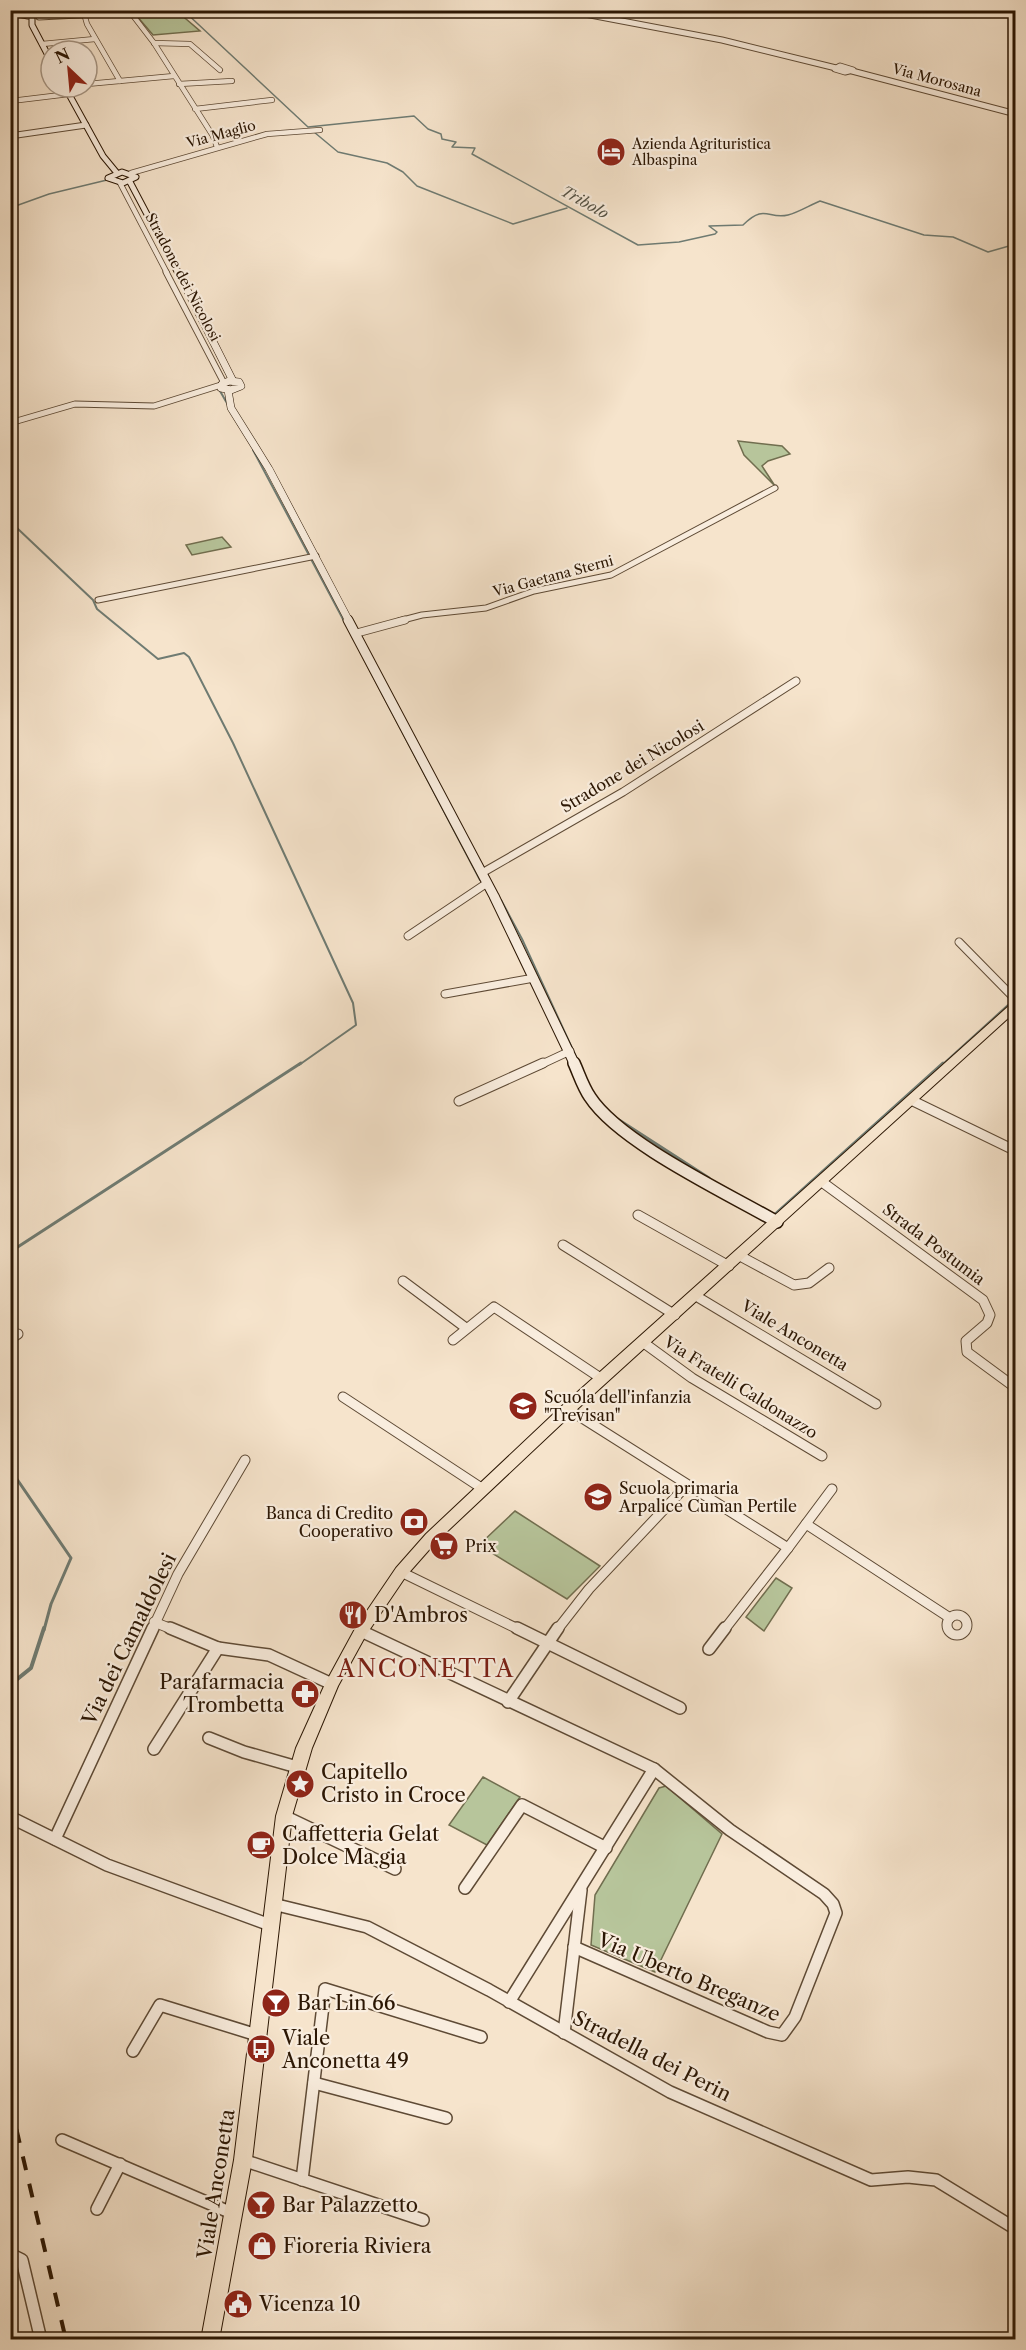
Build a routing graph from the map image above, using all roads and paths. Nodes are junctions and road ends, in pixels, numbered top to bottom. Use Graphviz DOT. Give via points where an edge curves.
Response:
graph roads {
  1 [pos="176,10"];
  2 [pos="564,10"];
  3 [pos="158,11"];
  4 [pos="20,12"];
  5 [pos="10,13"];
  6 [pos="83,13"];
  7 [pos="131,13"];
  8 [pos="33,17"];
  9 [pos="39,39"];
  10 [pos="95,39"];
  11 [pos="154,43"];
  12 [pos="99,46"];
  13 [pos="220,70"];
  14 [pos="174,76"];
  15 [pos="120,81"];
  16 [pos="232,81"];
  17 [pos="99,83"];
  18 [pos="179,84"];
  19 [pos="39,97"];
  20 [pos="72,99"];
  21 [pos="11,100"];
  22 [pos="272,100"];
  23 [pos="195,109"];
  24 [pos="1016,114"];
  25 [pos="86,125"];
  26 [pos="320,130"];
  27 [pos="10,136"];
  28 [pos="217,147"];
  29 [pos="117,173"];
  30 [pos="131,173"];
  31 [pos="130,182"];
  32 [pos="120,183"];
  33 [pos="226,385"];
  34 [pos="10,423"];
  35 [pos="775,488"];
  36 [pos="316,556"];
  37 [pos="98,600"];
  38 [pos="357,633"];
  39 [pos="796,681"];
  40 [pos="482,873"];
  41 [pos="487,883"];
  42 [pos="408,936"];
  43 [pos="959,942"];
  44 [pos="534,978"];
  45 [pos="445,994"];
  46 [pos="1016,1000"];
  47 [pos="1016,1005"];
  48 [pos="570,1051"];
  49 [pos="911,1100"];
  50 [pos="459,1101"];
  51 [pos="1016,1151"];
  52 [pos="822,1182"];
  53 [pos="638,1215"];
  54 [pos="777,1222"];
  55 [pos="563,1245"];
  56 [pos="734,1261"];
  57 [pos="829,1268"];
  58 [pos="403,1281"];
  59 [pos="696,1296"];
  60 [pos="675,1315"];
  61 [pos="466,1328"];
  62 [pos="453,1340"];
  63 [pos="644,1343"];
  64 [pos="602,1379"];
  65 [pos="1016,1388"];
  66 [pos="343,1396"];
  67 [pos="876,1404"];
  68 [pos="568,1409"];
  69 [pos="822,1456"];
  70 [pos="245,1460"];
  71 [pos="687,1485"];
  72 [pos="483,1489"];
  73 [pos="832,1489"];
  74 [pos="806,1524"];
  75 [pos="788,1548"];
  76 [pos="401,1572"];
  77 [pos="950,1618"];
  78 [pos="154,1622"];
  79 [pos="361,1631"];
  80 [pos="546,1644"];
  81 [pos="218,1648"];
  82 [pos="709,1649"];
  83 [pos="332,1684"];
  84 [pos="508,1702"];
  85 [pos="680,1708"];
  86 [pos="209,1738"];
  87 [pos="154,1749"];
  88 [pos="297,1767"];
  89 [pos="654,1769"];
  90 [pos="285,1816"];
  91 [pos="10,1817"];
  92 [pos="55,1839"];
  93 [pos="606,1848"];
  94 [pos="395,1869"];
  95 [pos="582,1887"];
  96 [pos="465,1888"];
  97 [pos="273,1904"];
  98 [pos="270,1925"];
  99 [pos="574,1947"];
  100 [pos="509,2002"];
  101 [pos="564,2032"];
  102 [pos="257,2035"];
  103 [pos="481,2037"];
  104 [pos="133,2051"];
  105 [pos="314,2083"];
  106 [pos="446,2118"];
  107 [pos="63,2140"];
  108 [pos="243,2160"];
  109 [pos="120,2164"];
  110 [pos="302,2180"];
  111 [pos="97,2210"];
  112 [pos="235,2215"];
  113 [pos="423,2220"];
  114 [pos="1016,2229"];
  115 [pos="10,2254"];
  116 [pos="41,2340"];
  117 [pos="210,2340"];
  1 -- 3 [label="main road"];
  2 -- 24 [label="main road, Via Morosana" via="722,40 836,68 850,67 852,71"];
  3 -- 7 [label="main road"];
  4 -- 5 [label="main road"];
  4 -- 8 [label="main road"];
  6 -- 7 [label="main road"];
  6 -- 8 [label="main road"];
  6 -- 10 [label="street"];
  7 -- 11 [label="street"];
  8 -- 9 [label="main road" via="32,25"];
  11 -- 13 [label="street" via="190,44"];
  11 -- 14 [label="street"];
  12 -- 15 [label="street"];
  14 -- 15 [label="street"];
  14 -- 18 [label="street"];
  15 -- 17 [label="street"];
  16 -- 18 [label="street"];
  18 -- 23 [label="street"];
  19 -- 21 [label="street"];
  20 -- 25 [label="main road"];
  22 -- 23 [label="street"];
  23 -- 28 [label="street"];
  25 -- 27 [label="main road"];
  25 -- 29 [label="main road"];
  26 -- 28 [label="street, Via Maglio" via="269,133"];
  28 -- 30 [label="street, Via Maglio"];
  29 -- 30 [label="main road"];
  29 -- 32 [label="main road, Stradone dei Nicolosi" via="108,178"];
  30 -- 31 [label="main road" via="136,177"];
  31 -- 32 [label="main road"];
  31 -- 33 [label="main road, Stradone dei Nicolosi" via="232,375"];
  32 -- 33 [label="street, Stradone dei Nicolosi"];
  33 -- 34 [label="street" via="154,406 75,404"];
  33 -- 36 [label="main road, Stradone dei Nicolosi" via="231,408"];
  35 -- 38 [label="street, Via Gaetana Sterni" via="611,575 534,591 486,608 422,615"];
  36 -- 37 [label="street"];
  36 -- 38 [label="main road, Stradone dei Nicolosi"];
  38 -- 40 [label="main road, Stradone dei Nicolosi"];
  39 -- 40 [label="street, Stradone dei Nicolosi" via="623,792"];
  40 -- 41 [label="main road, Stradone dei Nicolosi"];
  41 -- 42 [label="street"];
  41 -- 44 [label="main road, Stradone dei Nicolosi"];
  43 -- 46 [label="street"];
  44 -- 45 [label="street"];
  44 -- 48 [label="main road, Stradone dei Nicolosi"];
  47 -- 49 [label="main road"];
  48 -- 50 [label="street"];
  48 -- 54 [label="main road, Stradone dei Nicolosi" via="582,1083 601,1111 642,1142"];
  49 -- 51 [label="street"];
  49 -- 52 [label="main road"];
  52 -- 54 [label="main road"];
  52 -- 65 [label="street, Strada Postumia" via="983,1300 990,1315 987,1323 966,1341 967,1352"];
  53 -- 56 [label="street"];
  54 -- 56 [label="main road, Viale Anconetta"];
  55 -- 60 [label="street"];
  56 -- 57 [label="street" via="802,1286"];
  56 -- 59 [label="main road, Viale Anconetta"];
  58 -- 61 [label="street"];
  59 -- 60 [label="main road, Viale Anconetta"];
  59 -- 67 [label="street, Viale Anconetta"];
  60 -- 63 [label="main road, Viale Anconetta"];
  61 -- 62 [label="street"];
  61 -- 64 [label="street" via="494,1307"];
  63 -- 64 [label="main road, Viale Anconetta"];
  63 -- 69 [label="street, Via Fratelli Caldonazzo" via="692,1378"];
  64 -- 68 [label="main road, Viale Anconetta"];
  66 -- 72 [label="street"];
  68 -- 71 [label="street"];
  68 -- 72 [label="main road, Viale Anconetta"];
  70 -- 78 [label="street, Via dei Camaldolesi"];
  71 -- 75 [label="street"];
  71 -- 80 [label="street" via="589,1589"];
  72 -- 76 [label="main road, Viale Anconetta"];
  73 -- 74 [label="street"];
  74 -- 75 [label="street"];
  74 -- 77 [label="street"];
  75 -- 82 [label="street"];
  76 -- 79 [label="main road, Viale Anconetta"];
  76 -- 80 [label="street"];
  78 -- 81 [label="street"];
  78 -- 92 [label="street, Via dei Camaldolesi"];
  79 -- 83 [label="main road, Viale Anconetta"];
  79 -- 84 [label="street"];
  80 -- 84 [label="street"];
  80 -- 85 [label="street"];
  81 -- 83 [label="street" via="269,1655"];
  81 -- 87 [label="street"];
  83 -- 88 [label="main road, Viale Anconetta"];
  84 -- 89 [label="street"];
  86 -- 88 [label="street"];
  88 -- 90 [label="main road, Viale Anconetta"];
  89 -- 93 [label="street"];
  89 -- 99 [label="street, Via Uberto Breganze" via="730,1830 835,1904 836,1917 795,2017 782,2035 768,2032"];
  90 -- 94 [label="street"];
  90 -- 97 [label="main road, Viale Anconetta"];
  91 -- 92 [label="street"];
  92 -- 98 [label="street" via="107,1865"];
  93 -- 95 [label="street"];
  93 -- 96 [label="street" via="522,1805"];
  95 -- 99 [label="street"];
  95 -- 100 [label="street"];
  97 -- 98 [label="main road, Viale Anconetta"];
  97 -- 100 [label="street, Stradella dei Perin" via="367,1927"];
  98 -- 102 [label="main road, Viale Anconetta"];
  99 -- 101 [label="street"];
  100 -- 101 [label="street, Stradella dei Perin"];
  101 -- 114 [label="street, Stradella dei Perin" via="670,2092 871,2180 936,2180"];
  102 -- 104 [label="street" via="160,2005"];
  102 -- 108 [label="main road, Viale Anconetta"];
  103 -- 105 [label="street" via="325,1989"];
  105 -- 106 [label="street"];
  105 -- 110 [label="street"];
  107 -- 109 [label="street"];
  108 -- 110 [label="street"];
  108 -- 112 [label="main road, Viale Anconetta"];
  109 -- 111 [label="street"];
  109 -- 112 [label="street"];
  110 -- 113 [label="street"];
  112 -- 117 [label="main road, Viale Anconetta"];
  115 -- 116 [label="street" via="22,2260"];
}
